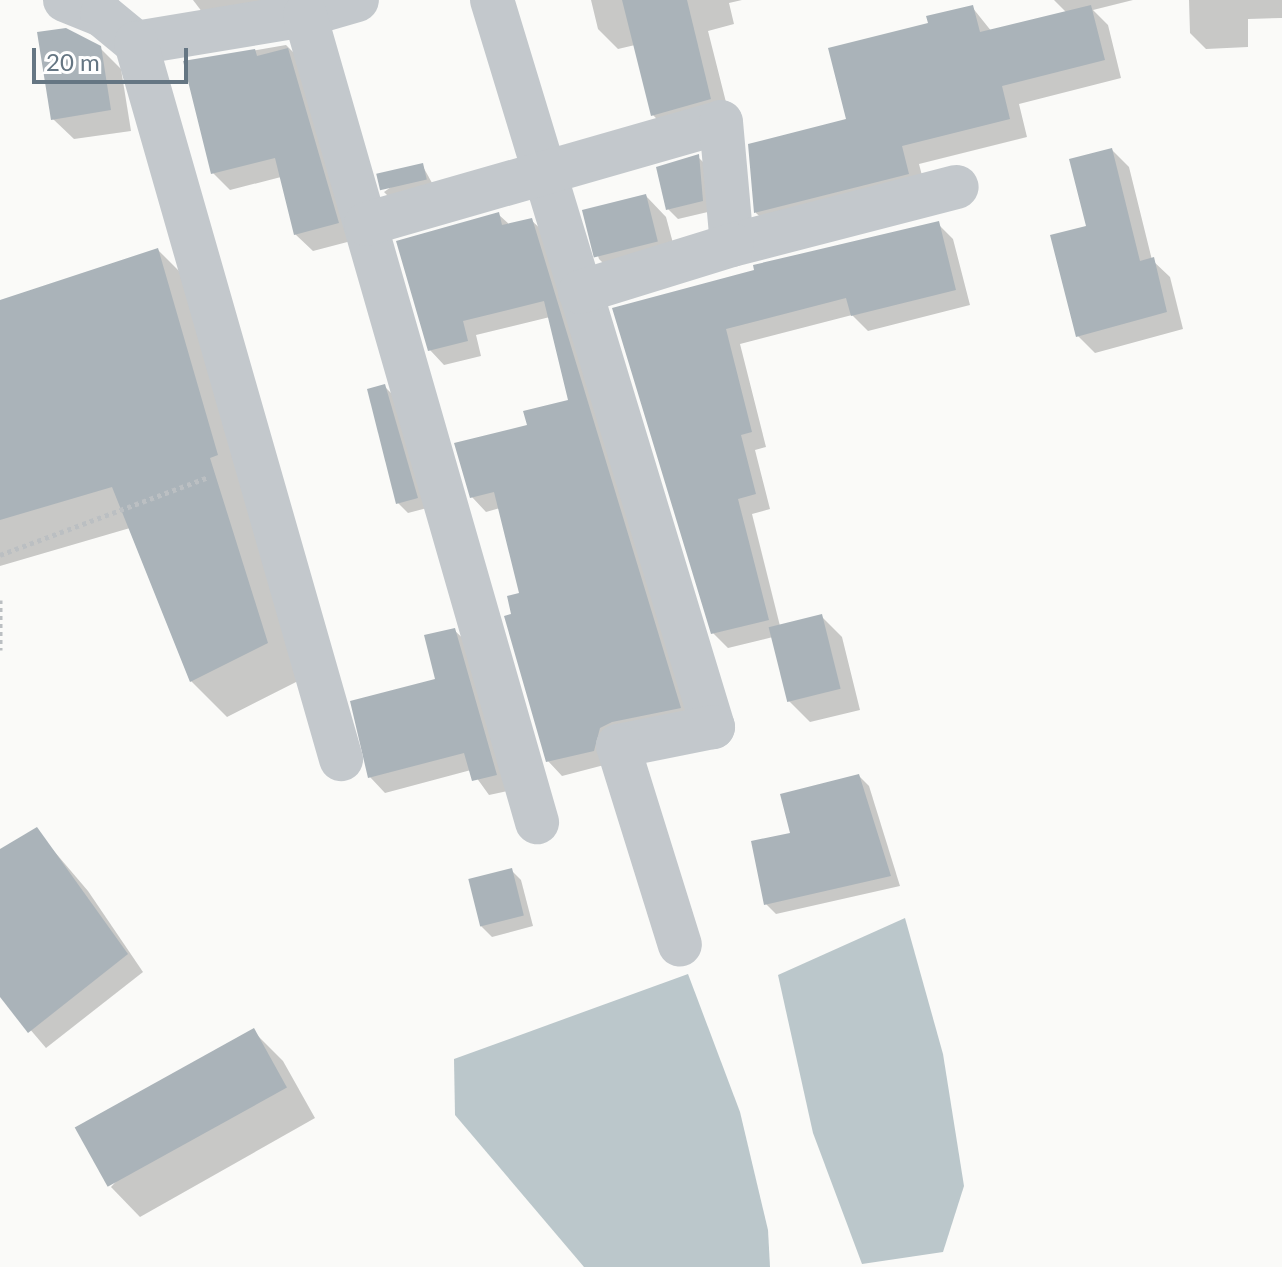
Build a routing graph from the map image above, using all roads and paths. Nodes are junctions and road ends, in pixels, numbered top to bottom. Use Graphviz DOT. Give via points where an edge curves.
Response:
graph roads {
  1 [pos="65,0"];
  2 [pos="357,0"];
  3 [pos="492,0"];
  4 [pos="305,15"];
  5 [pos="136,43"];
  6 [pos="544,173"];
  7 [pos="957,187"];
  8 [pos="366,224"];
  9 [pos="732,245"];
  10 [pos="580,292"];
  11 [pos="257,460"];
  12 [pos="0,555"];
  13 [pos="0,600"];
  14 [pos="0,650"];
  15 [pos="341,759"];
  16 [pos="537,822"];
  17 [pos="680,945"];
  1 -- 5 [label="street" via="102,15"];
  2 -- 4 [label="street"];
  3 -- 6 [label="street"];
  4 -- 5 [label="street"];
  4 -- 8 [label="street"];
  5 -- 11 [label="street"];
  6 -- 8 [label="street"];
  6 -- 9 [label="street" via="721,122"];
  6 -- 10 [label="street"];
  7 -- 9 [label="street"];
  8 -- 16 [label="street"];
  9 -- 10 [label="street"];
  10 -- 17 [label="street" via="713,727 618,746"];
  11 -- 12 [label="path" via="111,509"];
  11 -- 15 [label="street"];
  13 -- 14 [label="path"];
}
